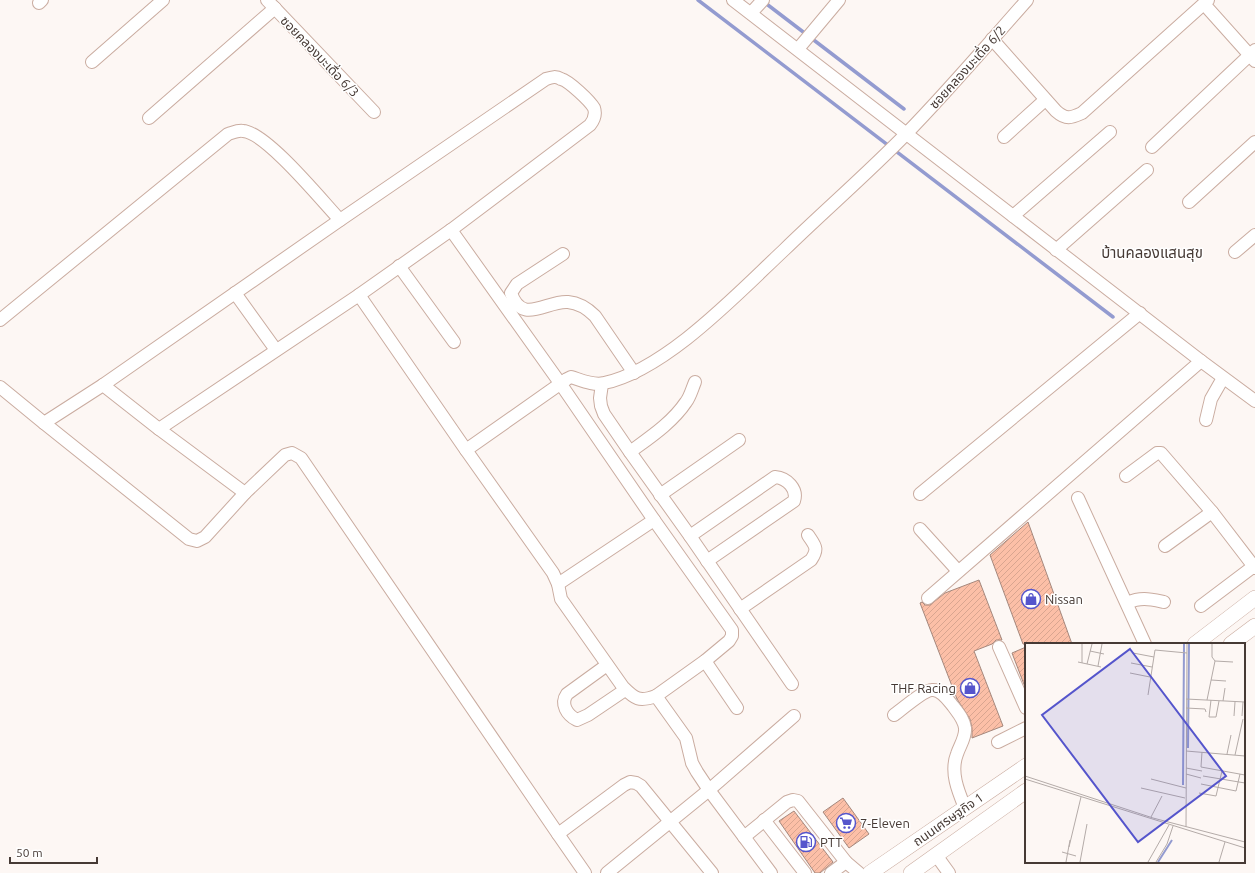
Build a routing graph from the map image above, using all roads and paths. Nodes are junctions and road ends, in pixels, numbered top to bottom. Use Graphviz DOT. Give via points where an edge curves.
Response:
graph roads {
  1 [pos="163,0"];
  2 [pos="733,0"];
  3 [pos="763,0"];
  4 [pos="839,0"];
  5 [pos="1027,0"];
  6 [pos="1206,2"];
  7 [pos="271,4"];
  8 [pos="751,13"];
  9 [pos="992,39"];
  10 [pos="798,49"];
  11 [pos="1253,55"];
  12 [pos="92,62"];
  13 [pos="1046,100"];
  14 [pos="374,112"];
  15 [pos="149,118"];
  16 [pos="1110,132"];
  17 [pos="906,134"];
  18 [pos="1004,136"];
  19 [pos="1255,142"];
  20 [pos="1152,147"];
  21 [pos="1147,170"];
  22 [pos="1188,202"];
  23 [pos="1013,216"];
  24 [pos="340,220"];
  25 [pos="451,230"];
  26 [pos="1255,235"];
  27 [pos="1056,250"];
  28 [pos="1235,252"];
  29 [pos="563,254"];
  30 [pos="399,266"];
  31 [pos="235,293"];
  32 [pos="359,295"];
  33 [pos="1140,313"];
  34 [pos="0,320"];
  35 [pos="454,342"];
  36 [pos="276,350"];
  37 [pos="1201,361"];
  38 [pos="634,373"];
  39 [pos="1224,378"];
  40 [pos="695,382"];
  41 [pos="560,383"];
  42 [pos="602,384"];
  43 [pos="103,385"];
  44 [pos="0,387"];
  45 [pos="1255,401"];
  46 [pos="1206,420"];
  47 [pos="44,423"];
  48 [pos="159,429"];
  49 [pos="739,440"];
  50 [pos="466,450"];
  51 [pos="630,452"];
  52 [pos="1126,476"];
  53 [pos="245,494"];
  54 [pos="920,494"];
  55 [pos="660,495"];
  56 [pos="1078,498"];
  57 [pos="1212,512"];
  58 [pos="654,520"];
  59 [pos="920,529"];
  60 [pos="808,535"];
  61 [pos="690,536"];
  62 [pos="1166,546"];
  63 [pos="707,561"];
  64 [pos="1254,567"];
  65 [pos="958,571"];
  66 [pos="558,584"];
  67 [pos="928,598"];
  68 [pos="1255,598"];
  69 [pos="1164,602"];
  70 [pos="1127,603"];
  71 [pos="1200,606"];
  72 [pos="740,609"];
  73 [pos="1255,626"];
  74 [pos="1145,643"];
  75 [pos="1196,643"];
  76 [pos="1232,643"];
  77 [pos="999,647"];
  78 [pos="705,661"];
  79 [pos="607,665"];
  80 [pos="792,684"];
  81 [pos="625,690"];
  82 [pos="656,696"];
  83 [pos="1025,706"];
  84 [pos="737,708"];
  85 [pos="894,715"];
  86 [pos="794,716"];
  87 [pos="1025,728"];
  88 [pos="998,742"];
  89 [pos="1025,767"];
  90 [pos="709,790"];
  91 [pos="1025,792"];
  92 [pos="965,808"];
  93 [pos="764,820"];
  94 [pos="671,821"];
  95 [pos="558,834"];
  96 [pos="744,837"];
  97 [pos="936,855"];
  98 [pos="846,862"];
  99 [pos="585,873"];
  100 [pos="608,873"];
  101 [pos="712,873"];
  102 [pos="771,873"];
  103 [pos="805,873"];
  104 [pos="832,873"];
  105 [pos="858,873"];
  106 [pos="870,873"];
  107 [pos="911,873"];
  108 [pos="949,873"];
  1 -- 12 [label="street"];
  2 -- 8 [label="street"];
  3 -- 8 [label="street"];
  4 -- 10 [label="street"];
  5 -- 9 [label="street, ซอยคลองมะเดื่อ 6/2"];
  6 -- 11 [label="street"];
  6 -- 13 [label="street" via="1082,113 1070,118 1061,116"];
  7 -- 14 [label="street, ซอยคลองมะเดื่อ 6/3"];
  7 -- 15 [label="street"];
  8 -- 10 [label="street"];
  9 -- 13 [label="street"];
  9 -- 17 [label="street, ซอยคลองมะเดื่อ 6/2"];
  10 -- 17 [label="street"];
  11 -- 20 [label="street"];
  13 -- 18 [label="street"];
  16 -- 23 [label="street"];
  17 -- 23 [label="street"];
  17 -- 38 [label="street, ซอยคลองมะเดื่อ 6/2" via="718,312 669,351"];
  19 -- 22 [label="street"];
  21 -- 27 [label="street"];
  23 -- 27 [label="street"];
  24 -- 25 [label="street" via="546,79 562,79 590,102 595,113 594,121 590,125"];
  24 -- 31 [label="street"];
  24 -- 34 [label="street" via="266,144 243,131 228,134"];
  25 -- 30 [label="street"];
  25 -- 41 [label="street"];
  26 -- 28 [label="street"];
  27 -- 33 [label="street"];
  29 -- 38 [label="street" via="517,284 511,293 513,299 526,310 566,302 578,304 595,316"];
  30 -- 32 [label="street"];
  30 -- 35 [label="street"];
  31 -- 36 [label="street"];
  31 -- 43 [label="street"];
  32 -- 36 [label="street"];
  32 -- 50 [label="street"];
  33 -- 37 [label="street"];
  33 -- 54 [label="street"];
  36 -- 48 [label="street"];
  37 -- 39 [label="street"];
  37 -- 65 [label="street"];
  38 -- 42 [label="street, ซอยคลองมะเดื่อ 6/2"];
  39 -- 45 [label="street"];
  39 -- 46 [label="street" via="1211,399"];
  40 -- 51 [label="street" via="686,402 677,413"];
  41 -- 42 [label="street" via="571,377"];
  41 -- 50 [label="street"];
  41 -- 58 [label="street"];
  42 -- 51 [label="street" via="600,398 604,414"];
  43 -- 47 [label="street"];
  43 -- 48 [label="street"];
  44 -- 47 [label="street"];
  47 -- 53 [label="street" via="189,539 197,541 205,537"];
  48 -- 53 [label="street"];
  49 -- 55 [label="street"];
  50 -- 66 [label="street" via="553,573"];
  51 -- 55 [label="street"];
  52 -- 57 [label="street" via="1157,453 1161,453"];
  53 -- 95 [label="street" via="285,455 292,452 301,458"];
  55 -- 61 [label="street"];
  56 -- 70 [label="street"];
  57 -- 62 [label="street"];
  57 -- 64 [label="street"];
  58 -- 66 [label="street"];
  58 -- 78 [label="street" via="732,630 732,636 728,641"];
  59 -- 65 [label="street"];
  60 -- 72 [label="street" via="815,547 811,560"];
  61 -- 63 [label="street"];
  61 -- 63 [label="street" via="775,477 782,477 788,481 796,494 794,501"];
  63 -- 72 [label="street"];
  64 -- 71 [label="street"];
  65 -- 67 [label="street"];
  66 -- 79 [label="street" via="561,599"];
  68 -- 75 [label="main road"];
  69 -- 70 [label="street" via="1146,598"];
  70 -- 74 [label="street"];
  72 -- 80 [label="street"];
  73 -- 76 [label="main road"];
  77 -- 83 [label="street"];
  78 -- 82 [label="street"];
  78 -- 84 [label="street"];
  79 -- 81 [label="street"];
  79 -- 81 [label="street" via="566,694 563,703 565,708 577,720"];
  81 -- 82 [label="street" via="641,700"];
  82 -- 90 [label="street" via="686,738 692,763"];
  85 -- 92 [label="street" via="926,692 933,690 941,692 961,716 965,734 954,763 956,788"];
  86 -- 90 [label="street"];
  87 -- 88 [label="street"];
  89 -- 92 [label="main road, ถนนเศรษฐกิจ 1"];
  90 -- 94 [label="street"];
  90 -- 96 [label="street"];
  91 -- 97 [label="main road, ถนนเศรษฐกิจ 1"];
  92 -- 106 [label="main road, ถนนเศรษฐกิจ 1"];
  93 -- 96 [label="street"];
  93 -- 98 [label="street" via="787,802 798,801"];
  93 -- 103 [label="street"];
  94 -- 95 [label="street" via="641,786 630,782"];
  94 -- 100 [label="street"];
  94 -- 101 [label="street"];
  95 -- 99 [label="street"];
  96 -- 102 [label="street"];
  97 -- 107 [label="main road, ถนนเศรษฐกิจ 1"];
  97 -- 108 [label="street"];
  98 -- 104 [label="street"];
  98 -- 105 [label="street"];
}
